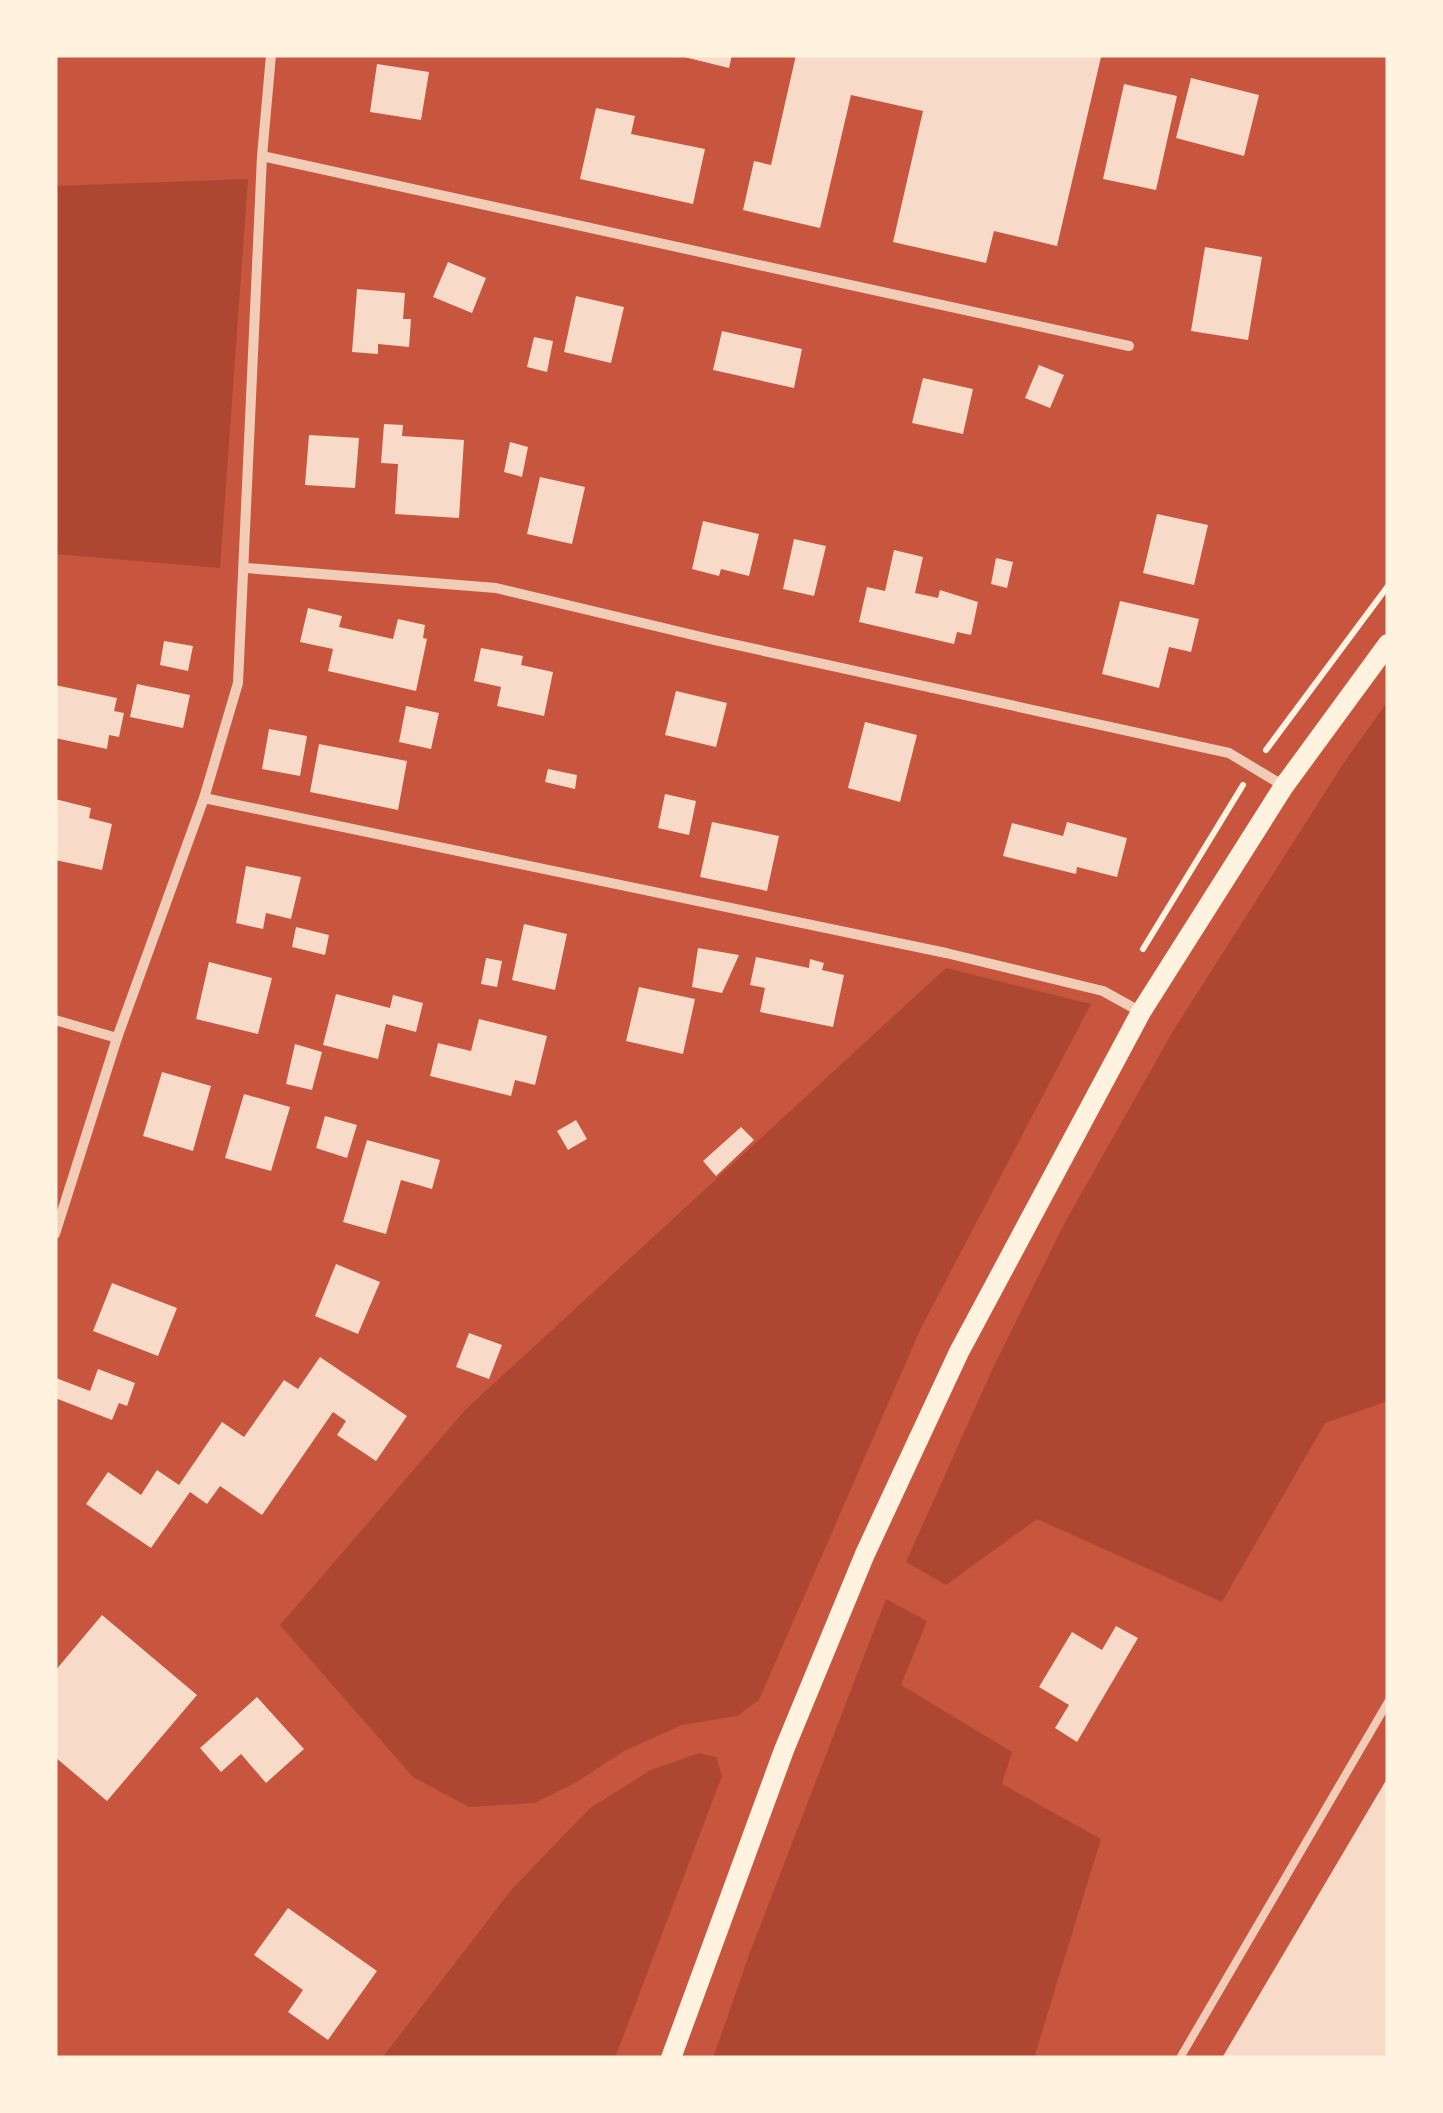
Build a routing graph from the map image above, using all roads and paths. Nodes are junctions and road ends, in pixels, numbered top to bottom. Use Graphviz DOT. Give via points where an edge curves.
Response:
graph roads {
  1 [pos="271,55"];
  2 [pos="262,156"];
  3 [pos="1129,346"];
  4 [pos="246,568"];
  5 [pos="1388,644"];
  6 [pos="1284,786"];
  7 [pos="204,798"];
  8 [pos="1141,1012"];
  9 [pos="55,1020"];
  10 [pos="117,1038"];
  11 [pos="55,1234"];
  12 [pos="1388,1702"];
  13 [pos="671,2058"];
  14 [pos="1180,2058"];
  1 -- 2 [label="street"];
  2 -- 3 [label="street"];
  2 -- 4 [label="street"];
  4 -- 6 [label="street" via="496,588 1229,753"];
  4 -- 7 [label="street" via="238,684"];
  5 -- 6 [label="main road"];
  6 -- 8 [label="main road"];
  7 -- 8 [label="street" via="946,954 1103,991"];
  7 -- 10 [label="street"];
  8 -- 13 [label="main road" via="959,1352 865,1554 784,1750"];
  9 -- 10 [label="street"];
  10 -- 11 [label="street"];
  12 -- 14 [label="lane"];
}
